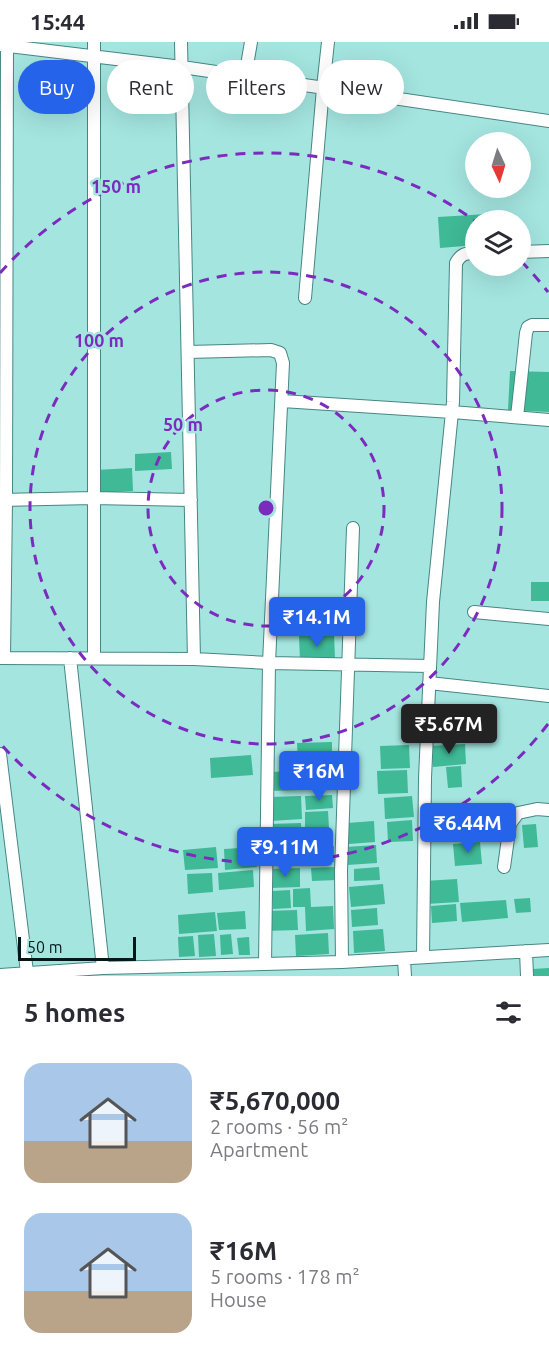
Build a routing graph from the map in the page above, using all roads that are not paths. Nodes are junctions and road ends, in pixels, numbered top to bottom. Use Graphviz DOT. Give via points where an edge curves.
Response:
graph roads {
  1 [pos="94,42"];
  2 [pos="182,42"];
  3 [pos="250,42"];
  4 [pos="328,42"];
  5 [pos="3,46"];
  6 [pos="94,57"];
  7 [pos="120,60"];
  8 [pos="182,60"];
  9 [pos="247,60"];
  10 [pos="326,60"];
  11 [pos="404,100"];
  12 [pos="183,114"];
  13 [pos="321,114"];
  14 [pos="549,121"];
  15 [pos="549,251"];
  16 [pos="531,252"];
  17 [pos="465,254"];
  18 [pos="305,298"];
  19 [pos="549,325"];
  20 [pos="188,352"];
  21 [pos="282,401"];
  22 [pos="452,412"];
  23 [pos="517,417"];
  24 [pos="549,420"];
  25 [pos="93,498"];
  26 [pos="3,500"];
  27 [pos="191,500"];
  28 [pos="353,528"];
  29 [pos="474,612"];
  30 [pos="549,619"];
  31 [pos="94,657"];
  32 [pos="2,658"];
  33 [pos="70,658"];
  34 [pos="194,659"];
  35 [pos="269,663"];
  36 [pos="350,664"];
  37 [pos="430,666"];
  38 [pos="429,683"];
  39 [pos="549,696"];
  40 [pos="0,754"];
  41 [pos="549,810"];
  42 [pos="504,867"];
  43 [pos="549,950"];
  44 [pos="526,951"];
  45 [pos="423,957"];
  46 [pos="404,959"];
  47 [pos="342,962"];
  48 [pos="266,964"];
  49 [pos="103,968"];
  50 [pos="27,972"];
  51 [pos="5,975"];
  52 [pos="405,976"];
  53 [pos="527,976"];
  1 -- 6 [label="street"];
  2 -- 8 [label="street"];
  3 -- 9 [label="street"];
  4 -- 10 [label="street"];
  5 -- 6 [label="street"];
  5 -- 26 [label="street"];
  6 -- 7 [label="street"];
  6 -- 25 [label="street"];
  11 -- 14 [label="street"];
  12 -- 20 [label="street"];
  13 -- 18 [label="street"];
  15 -- 16 [label="street"];
  17 -- 22 [label="street" via="456,263"];
  19 -- 23 [label="street" via="528,327"];
  20 -- 21 [label="street" via="280,353"];
  20 -- 27 [label="street"];
  21 -- 22 [label="street"];
  21 -- 35 [label="street"];
  22 -- 23 [label="street"];
  22 -- 37 [label="street"];
  23 -- 24 [label="street"];
  25 -- 26 [label="street"];
  25 -- 27 [label="street"];
  25 -- 31 [label="street"];
  26 -- 32 [label="street"];
  27 -- 34 [label="street"];
  28 -- 36 [label="street"];
  29 -- 30 [label="street"];
  31 -- 33 [label="street"];
  31 -- 34 [label="street"];
  32 -- 33 [label="street"];
  33 -- 49 [label="street"];
  34 -- 35 [label="street"];
  35 -- 36 [label="street"];
  35 -- 48 [label="street"];
  36 -- 37 [label="street"];
  36 -- 47 [label="street" via="341,871"];
  37 -- 38 [label="street"];
  38 -- 39 [label="street"];
  38 -- 45 [label="street"];
  40 -- 50 [label="street"];
  41 -- 42 [label="street" via="518,813 510,824"];
  43 -- 44 [label="street"];
  44 -- 45 [label="street"];
  44 -- 53 [label="street"];
  45 -- 46 [label="street"];
  46 -- 47 [label="street"];
  46 -- 52 [label="street"];
  47 -- 48 [label="street"];
  48 -- 49 [label="street"];
  49 -- 50 [label="street"];
  50 -- 51 [label="street"];
}
